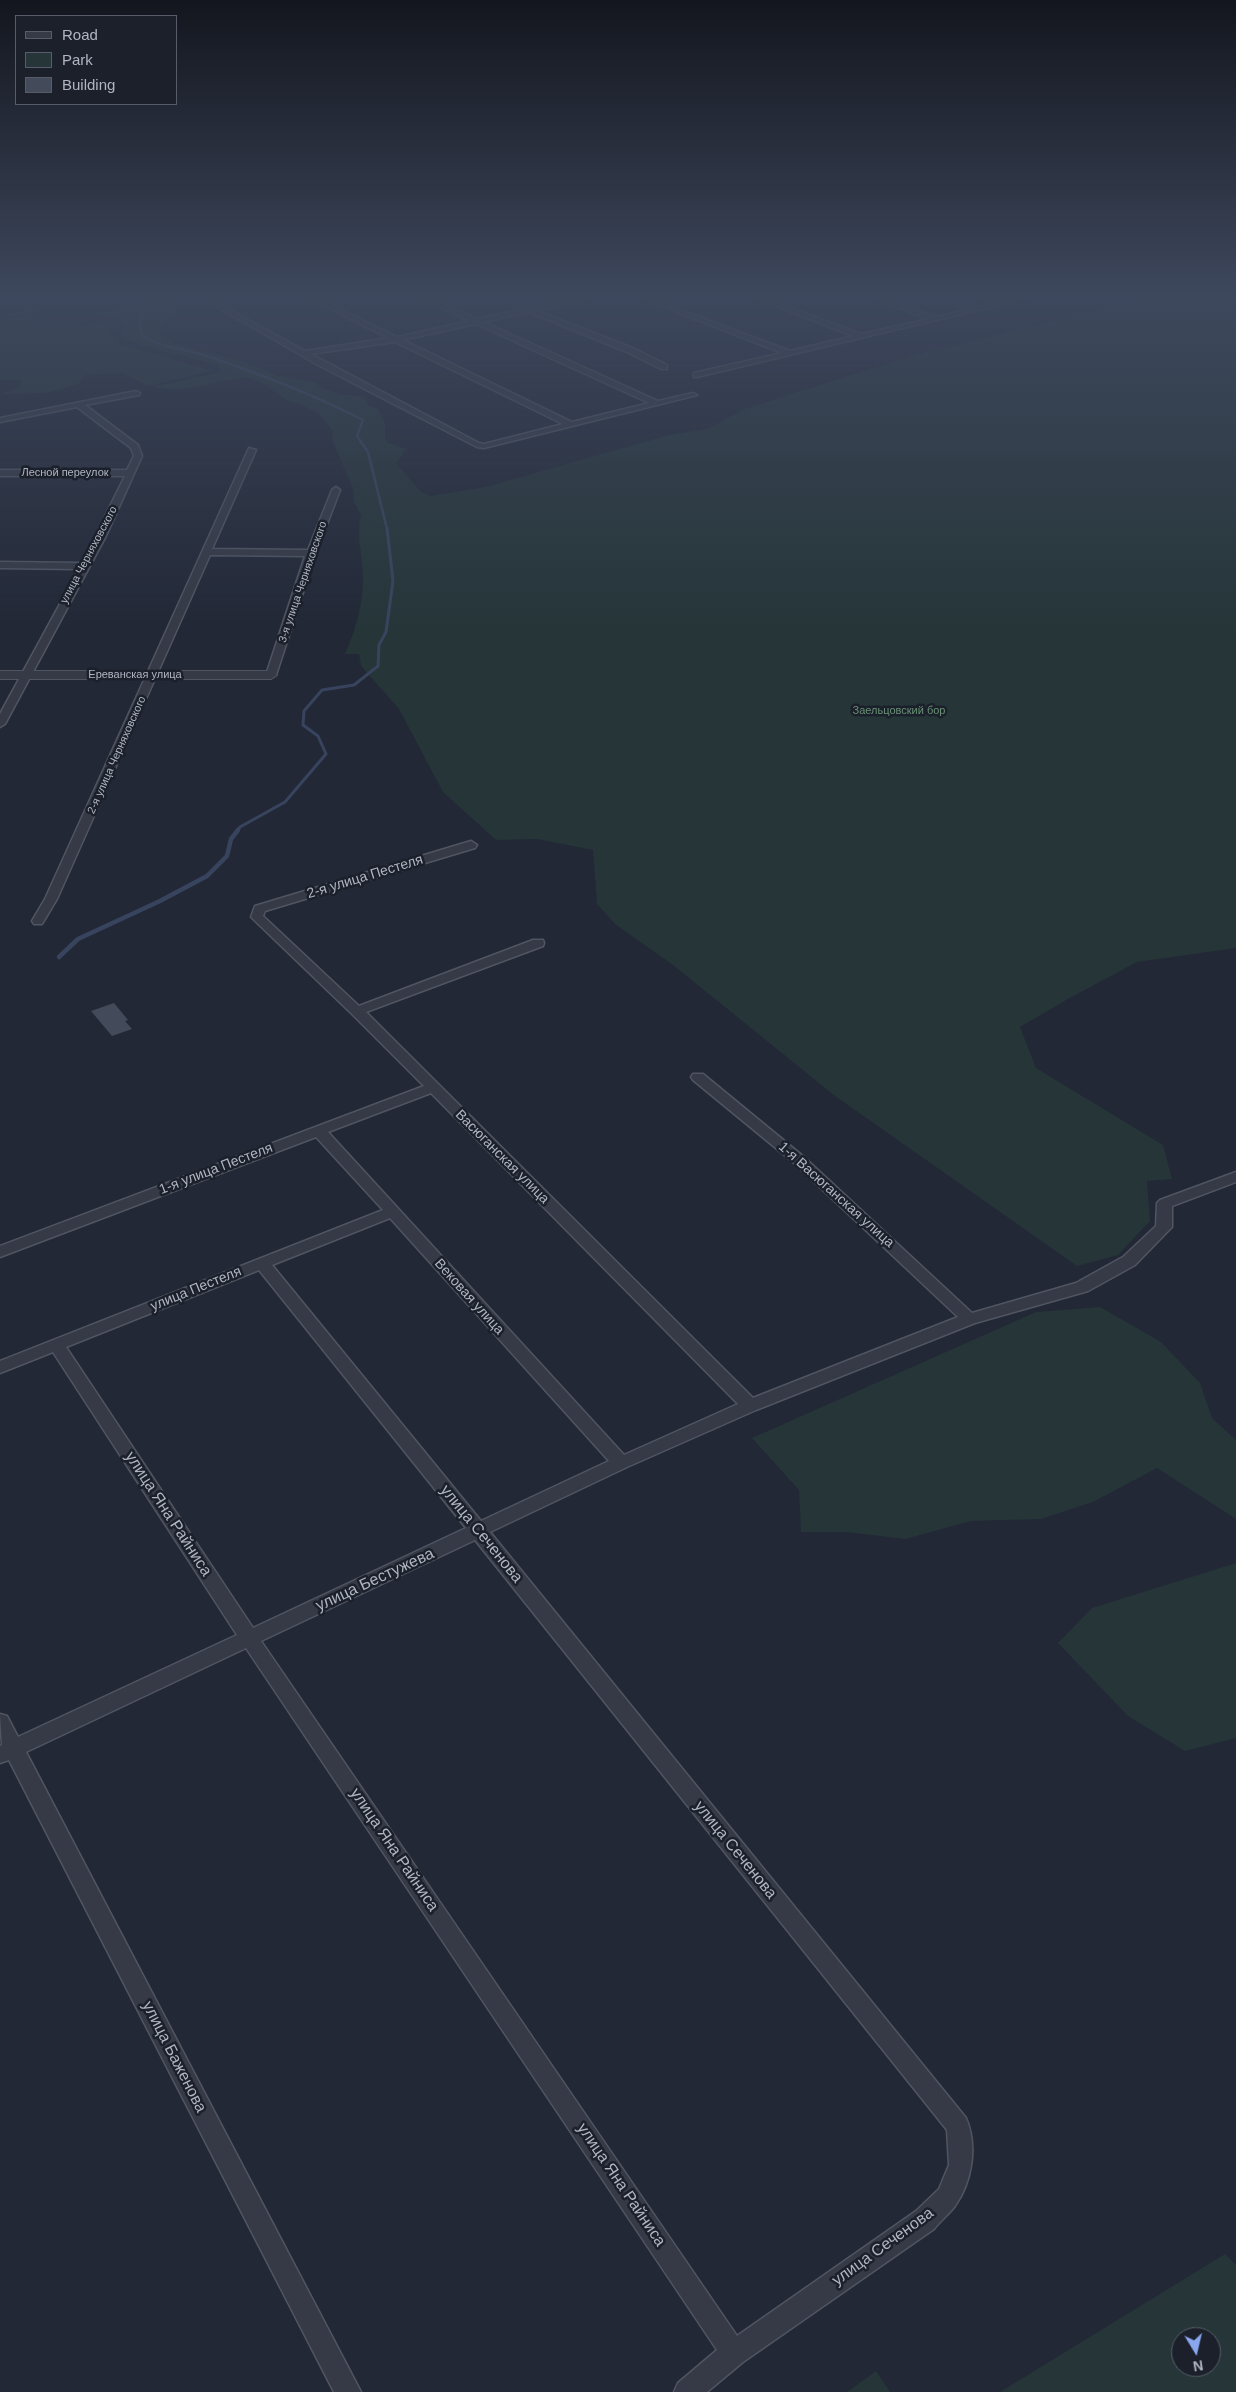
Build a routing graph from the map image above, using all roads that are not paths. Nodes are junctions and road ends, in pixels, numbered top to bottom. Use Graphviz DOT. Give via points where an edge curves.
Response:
graph roads {
  1 [pos="55,409"];
  2 [pos="84,409"];
  3 [pos="409,409"];
  4 [pos="538,409"];
  5 [pos="638,409"];
  6 [pos="0,420"];
  7 [pos="571,425"];
  8 [pos="252,450"];
  9 [pos="0,473"];
  10 [pos="130,473"];
  11 [pos="336,490"];
  12 [pos="207,552"];
  13 [pos="312,553"];
  14 [pos="0,565"];
  15 [pos="85,566"];
  16 [pos="0,675"];
  17 [pos="25,675"];
  18 [pos="271,675"];
  19 [pos="153,676"];
  20 [pos="0,724"];
  21 [pos="471,845"];
  22 [pos="259,909"];
  23 [pos="38,921"];
  24 [pos="538,944"];
  25 [pos="357,1011"];
  26 [pos="698,1077"];
  27 [pos="432,1088"];
  28 [pos="318,1130"];
  29 [pos="1236,1177"];
  30 [pos="392,1212"];
  31 [pos="0,1252"];
  32 [pos="262,1263"];
  33 [pos="969,1319"];
  34 [pos="56,1344"];
  35 [pos="0,1367"];
  36 [pos="750,1406"];
  37 [pos="621,1463"];
  38 [pos="478,1531"];
  39 [pos="250,1639"];
  40 [pos="0,1722"];
  41 [pos="7,1752"];
  42 [pos="734,2353"];
  43 [pos="348,2392"];
  44 [pos="687,2392"];
  1 -- 6 [label="street"];
  2 -- 10 [label="street, улица Черняховского" via="134,447 138,456"];
  3 -- 7 [label="street" via="484,446"];
  4 -- 7 [label="street"];
  5 -- 7 [label="street"];
  8 -- 12 [label="street, 2-я улица Черняховского"];
  9 -- 10 [label="street, Лесной переулок"];
  10 -- 15 [label="street, улица Черняховского"];
  11 -- 13 [label="street, 3-я улица Черняховского"];
  12 -- 13 [label="street"];
  12 -- 19 [label="street, 2-я улица Черняховского"];
  13 -- 18 [label="street, 3-я улица Черняховского"];
  14 -- 15 [label="street"];
  15 -- 17 [label="street, улица Черняховского"];
  16 -- 17 [label="street, Ереванская улица"];
  17 -- 19 [label="street, Ереванская улица"];
  17 -- 20 [label="street, улица Черняховского"];
  18 -- 19 [label="street, Ереванская улица"];
  19 -- 23 [label="street, 2-я улица Черняховского"];
  21 -- 22 [label="street, 2-я улица Пестеля"];
  22 -- 25 [label="street, Васюганская улица" via="257,917"];
  24 -- 25 [label="street"];
  25 -- 27 [label="street, Васюганская улица"];
  26 -- 33 [label="street, 1-я Васюганская улица" via="799,1160"];
  27 -- 28 [label="street, 1-я улица Пестеля"];
  27 -- 36 [label="street, Васюганская улица"];
  28 -- 30 [label="street, Вековая улица"];
  28 -- 31 [label="street, 1-я улица Пестеля"];
  29 -- 33 [label="street, улица Бестужева" via="1165,1203 1164,1226 1129,1261 1082,1287"];
  30 -- 32 [label="street, улица Пестеля"];
  30 -- 37 [label="street, Вековая улица"];
  32 -- 34 [label="street, улица Пестеля"];
  32 -- 38 [label="street, улица Сеченова"];
  33 -- 36 [label="street, улица Бестужева"];
  34 -- 35 [label="street, улица Пестеля"];
  34 -- 39 [label="street, улица Яна Райниса"];
  36 -- 37 [label="street, улица Бестужева"];
  37 -- 38 [label="street, улица Бестужева"];
  38 -- 39 [label="street, улица Бестужева"];
  38 -- 42 [label="street, улица Сеченова" via="958,2126 961,2166 947,2197 925,2220"];
  39 -- 41 [label="street, улица Бестужева"];
  39 -- 42 [label="street, улица Яна Райниса"];
  40 -- 41 [label="street, улица Баженова"];
  41 -- 43 [label="street, улица Баженова"];
  42 -- 44 [label="street, улица Сеченова"];
}
